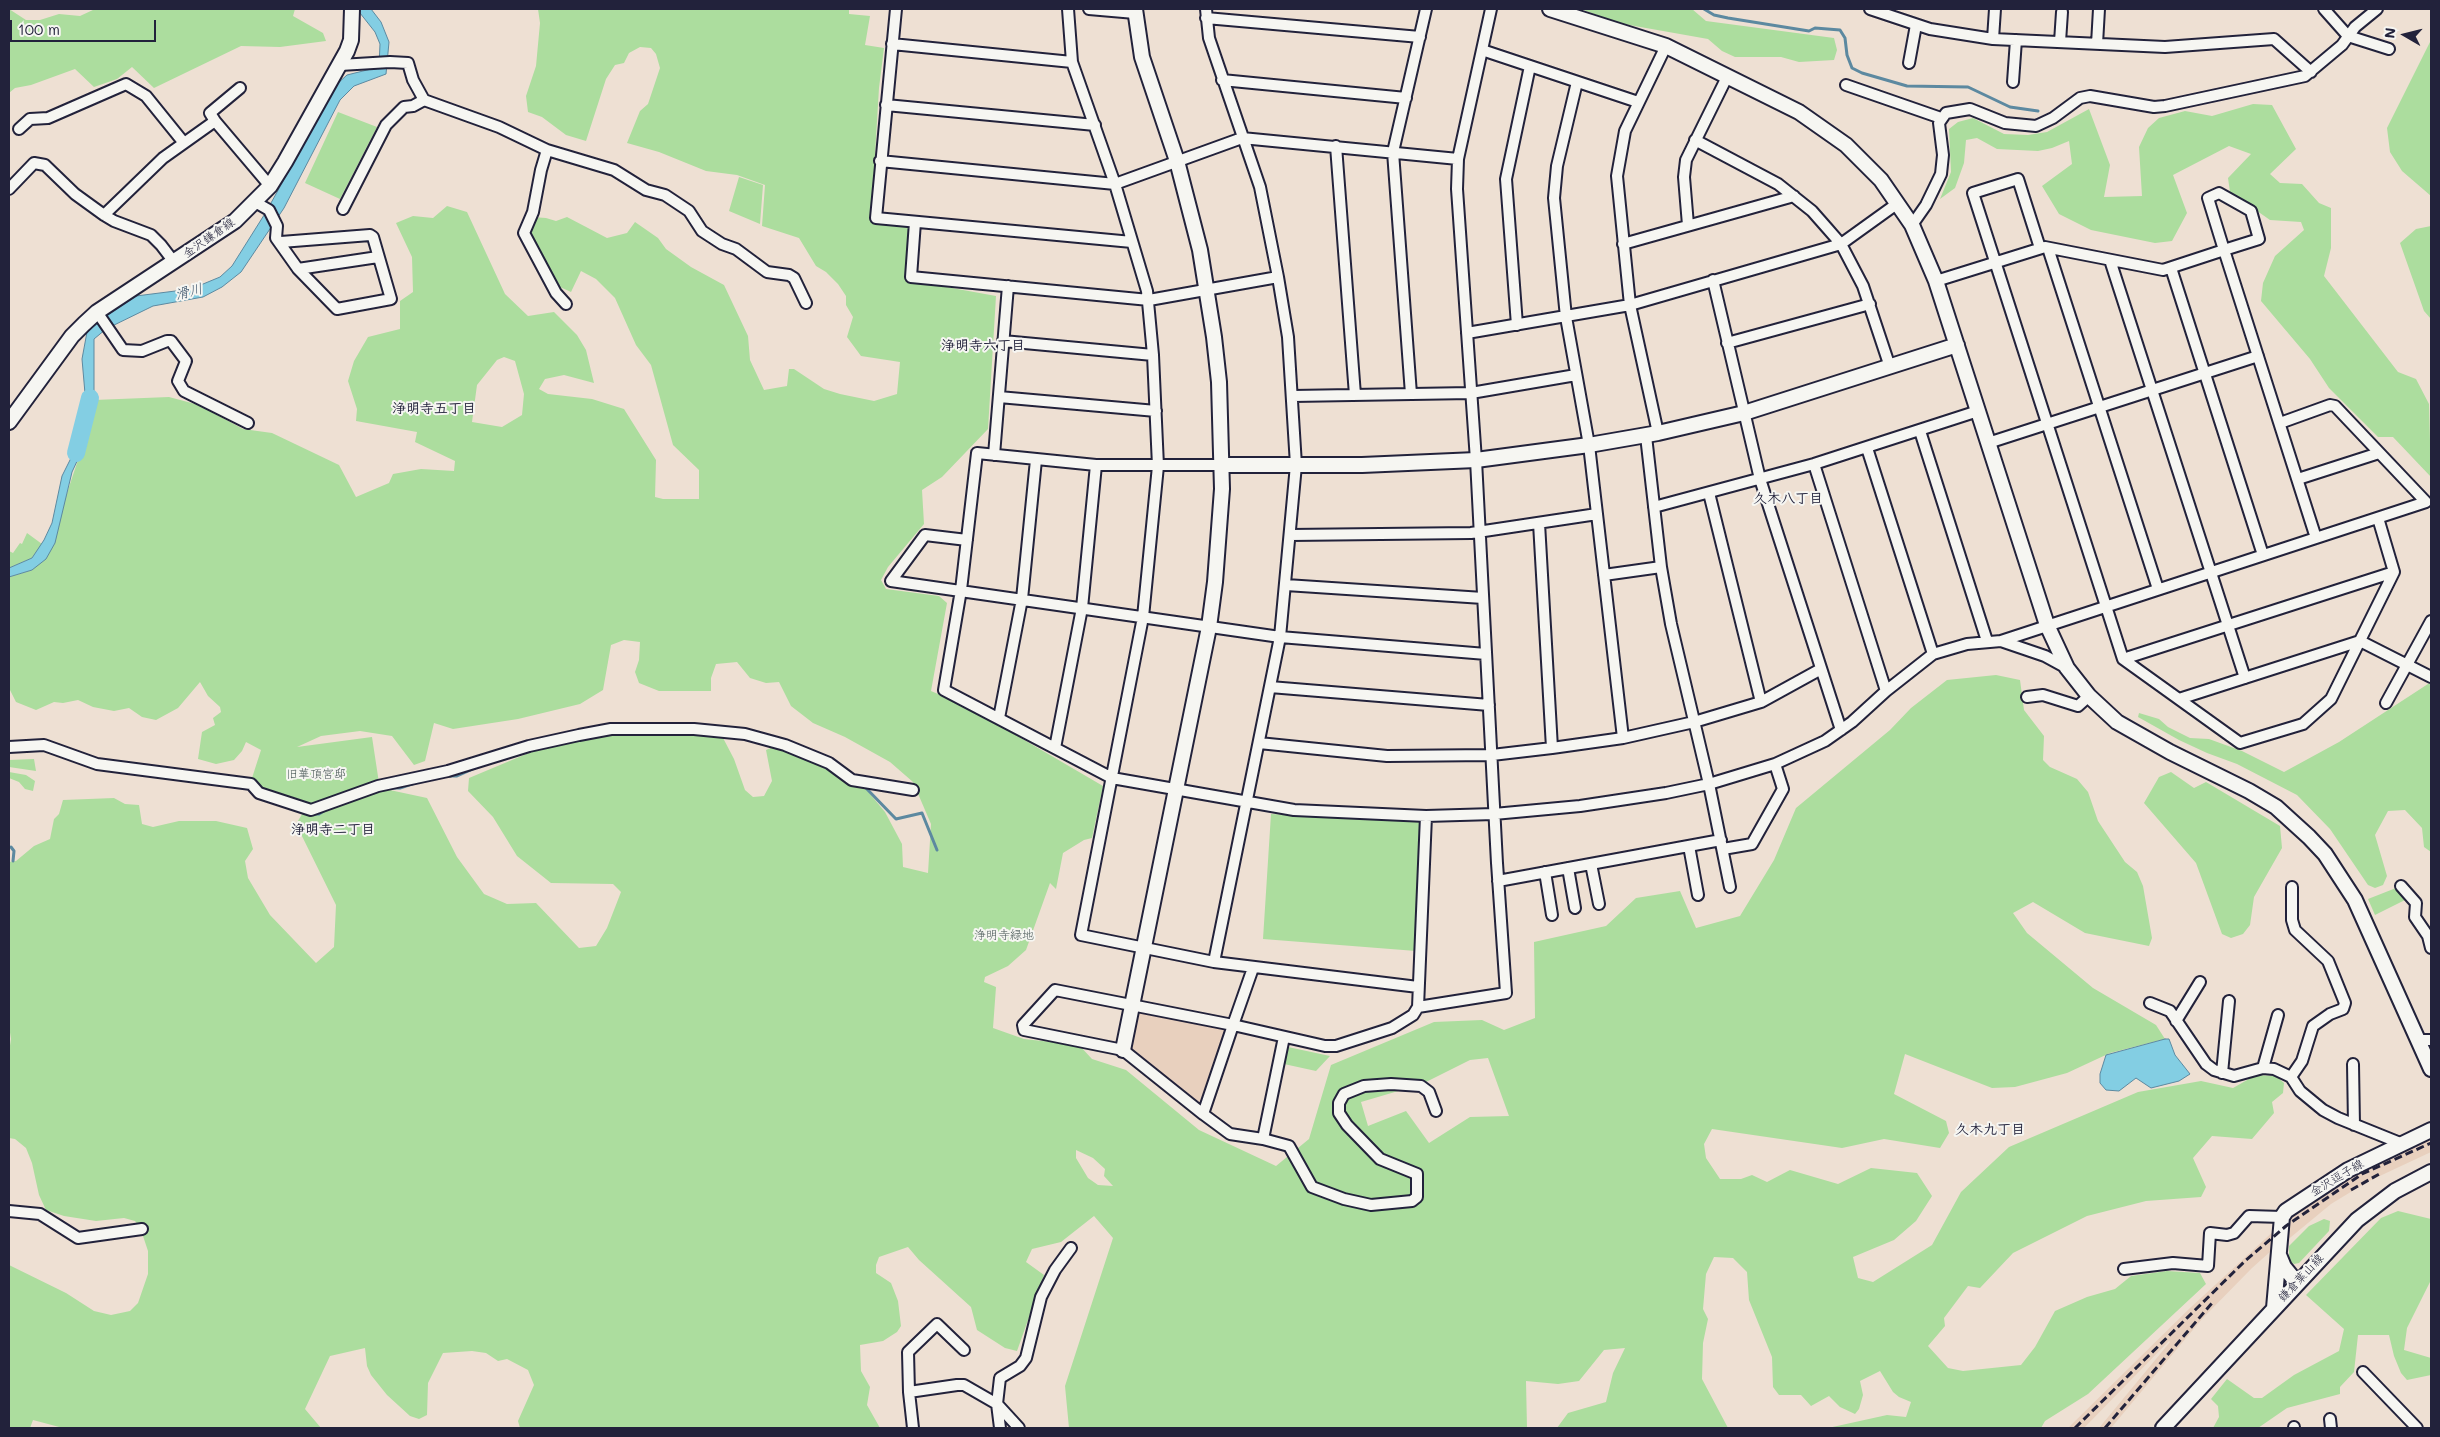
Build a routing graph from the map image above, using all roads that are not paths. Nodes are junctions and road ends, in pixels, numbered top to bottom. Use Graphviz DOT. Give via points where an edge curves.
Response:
graph roads {
  1 [pos="896,9"];
  2 [pos="1068,9"];
  3 [pos="1090,9"];
  4 [pos="1426,9"];
  5 [pos="1491,9"];
  6 [pos="1550,9"];
  7 [pos="1870,9"];
  8 [pos="1995,9"];
  9 [pos="2099,9"];
  10 [pos="2324,9"];
  11 [pos="2377,9"];
  12 [pos="352,11"];
  13 [pos="1135,11"];
  14 [pos="2062,12"];
  15 [pos="1206,14"];
  16 [pos="1916,25"];
  17 [pos="2348,36"];
  18 [pos="1420,37"];
  19 [pos="1993,39"];
  20 [pos="2016,40"];
  21 [pos="2060,42"];
  22 [pos="892,44"];
  23 [pos="2097,44"];
  24 [pos="1666,46"];
  25 [pos="2390,49"];
  26 [pos="1482,50"];
  27 [pos="1072,62"];
  28 [pos="1909,63"];
  29 [pos="340,65"];
  30 [pos="1530,66"];
  31 [pos="2311,72"];
  32 [pos="1727,77"];
  33 [pos="1222,80"];
  34 [pos="1577,82"];
  35 [pos="2013,82"];
  36 [pos="1846,85"];
  37 [pos="240,88"];
  38 [pos="1406,98"];
  39 [pos="424,100"];
  40 [pos="1638,102"];
  41 [pos="886,105"];
  42 [pos="1941,118"];
  43 [pos="215,121"];
  44 [pos="1095,125"];
  45 [pos="19,129"];
  46 [pos="1242,138"];
  47 [pos="1695,140"];
  48 [pos="184,143"];
  49 [pos="1336,146"];
  50 [pos="547,150"];
  51 [pos="1393,152"];
  52 [pos="1458,159"];
  53 [pos="1177,160"];
  54 [pos="880,161"];
  55 [pos="1115,184"];
  56 [pos="270,186"];
  57 [pos="9,189"];
  58 [pos="1794,196"];
  59 [pos="255,202"];
  60 [pos="1898,203"];
  61 [pos="343,209"];
  62 [pos="104,215"];
  63 [pos="914,222"];
  64 [pos="1912,225"];
  65 [pos="1688,226"];
  66 [pos="281,242"];
  67 [pos="1132,242"];
  68 [pos="1623,244"];
  69 [pos="1841,244"];
  70 [pos="2044,248"];
  71 [pos="2224,250"];
  72 [pos="378,257"];
  73 [pos="2110,260"];
  74 [pos="174,262"];
  75 [pos="1994,262"];
  76 [pos="2171,268"];
  77 [pos="298,269"];
  78 [pos="1278,277"];
  79 [pos="1713,280"];
  80 [pos="1936,281"];
  81 [pos="1008,286"];
  82 [pos="1207,289"];
  83 [pos="1149,300"];
  84 [pos="806,303"];
  85 [pos="566,304"];
  86 [pos="1870,304"];
  87 [pos="1630,305"];
  88 [pos="99,315"];
  89 [pos="1566,317"];
  90 [pos="1517,325"];
  91 [pos="1467,333"];
  92 [pos="1003,341"];
  93 [pos="1727,343"];
  94 [pos="1957,345"];
  95 [pos="1153,355"];
  96 [pos="2258,356"];
  97 [pos="1890,367"];
  98 [pos="2205,373"];
  99 [pos="1576,375"];
  100 [pos="2152,390"];
  101 [pos="1471,393"];
  102 [pos="1411,394"];
  103 [pos="1355,395"];
  104 [pos="1292,396"];
  105 [pos="999,397"];
  106 [pos="2100,407"];
  107 [pos="1156,411"];
  108 [pos="1978,411"];
  109 [pos="1744,413"];
  110 [pos="9,422"];
  111 [pos="2280,423"];
  112 [pos="248,424"];
  113 [pos="2047,424"];
  114 [pos="1920,431"];
  115 [pos="1652,435"];
  116 [pos="1988,443"];
  117 [pos="1589,445"];
  118 [pos="1867,448"];
  119 [pos="2379,453"];
  120 [pos="994,455"];
  121 [pos="1036,460"];
  122 [pos="1476,460"];
  123 [pos="1814,464"];
  124 [pos="1096,465"];
  125 [pos="1222,465"];
  126 [pos="1296,465"];
  127 [pos="1158,466"];
  128 [pos="2298,479"];
  129 [pos="1760,480"];
  130 [pos="1709,493"];
  131 [pos="1654,507"];
  132 [pos="1597,514"];
  133 [pos="2378,518"];
  134 [pos="1539,523"];
  135 [pos="1480,532"];
  136 [pos="1290,535"];
  137 [pos="2316,538"];
  138 [pos="967,540"];
  139 [pos="2263,555"];
  140 [pos="1661,567"];
  141 [pos="2210,572"];
  142 [pos="2394,572"];
  143 [pos="1604,575"];
  144 [pos="1286,585"];
  145 [pos="2158,589"];
  146 [pos="961,590"];
  147 [pos="1483,598"];
  148 [pos="1022,599"];
  149 [pos="2105,606"];
  150 [pos="1082,608"];
  151 [pos="1143,617"];
  152 [pos="2431,621"];
  153 [pos="2047,625"];
  154 [pos="2228,625"];
  155 [pos="1209,627"];
  156 [pos="1280,637"];
  157 [pos="1987,641"];
  158 [pos="2001,641"];
  159 [pos="2360,641"];
  160 [pos="1486,654"];
  161 [pos="1933,654"];
  162 [pos="2123,659"];
  163 [pos="2407,665"];
  164 [pos="2068,668"];
  165 [pos="1821,669"];
  166 [pos="2431,677"];
  167 [pos="2245,678"];
  168 [pos="1270,687"];
  169 [pos="1886,691"];
  170 [pos="2089,696"];
  171 [pos="2027,697"];
  172 [pos="2179,699"];
  173 [pos="1761,702"];
  174 [pos="2386,703"];
  175 [pos="1489,705"];
  176 [pos="999,718"];
  177 [pos="1694,722"];
  178 [pos="1841,730"];
  179 [pos="1623,738"];
  180 [pos="1259,743"];
  181 [pos="9,747"];
  182 [pos="1055,748"];
  183 [pos="1552,748"];
  184 [pos="1492,755"];
  185 [pos="1775,764"];
  186 [pos="1112,778"];
  187 [pos="1709,784"];
  188 [pos="913,790"];
  189 [pos="1175,790"];
  190 [pos="1246,803"];
  191 [pos="1494,814"];
  192 [pos="1426,816"];
  193 [pos="1722,844"];
  194 [pos="1689,846"];
  195 [pos="1591,864"];
  196 [pos="1568,868"];
  197 [pos="1544,872"];
  198 [pos="1498,881"];
  199 [pos="2400,886"];
  200 [pos="1730,887"];
  201 [pos="2292,887"];
  202 [pos="1698,896"];
  203 [pos="1598,904"];
  204 [pos="1575,908"];
  205 [pos="1552,915"];
  206 [pos="1143,948"];
  207 [pos="2431,948"];
  208 [pos="1214,962"];
  209 [pos="1252,968"];
  210 [pos="2200,982"];
  211 [pos="1418,987"];
  212 [pos="2229,1001"];
  213 [pos="2150,1003"];
  214 [pos="1131,1005"];
  215 [pos="1418,1007"];
  216 [pos="2278,1015"];
  217 [pos="2176,1020"];
  218 [pos="1233,1025"];
  219 [pos="1284,1037"];
  220 [pos="2425,1040"];
  221 [pos="1123,1050"];
  222 [pos="2352,1064"];
  223 [pos="2262,1068"];
  224 [pos="2431,1069"];
  225 [pos="2222,1073"];
  226 [pos="2291,1078"];
  227 [pos="1436,1111"];
  228 [pos="1203,1114"];
  229 [pos="2354,1125"];
  230 [pos="2431,1130"];
  231 [pos="1263,1140"];
  232 [pos="2400,1143"];
  233 [pos="2431,1172"];
  234 [pos="9,1211"];
  235 [pos="2282,1217"];
  236 [pos="142,1229"];
  237 [pos="1071,1248"];
  238 [pos="2280,1255"];
  239 [pos="2124,1269"];
  240 [pos="2297,1283"];
  241 [pos="2274,1308"];
  242 [pos="964,1350"];
  243 [pos="2363,1372"];
  244 [pos="909,1392"];
  245 [pos="2186,1403"];
  246 [pos="997,1404"];
  247 [pos="913,1428"];
  248 [pos="1000,1428"];
  249 [pos="1019,1428"];
  250 [pos="2163,1428"];
  251 [pos="2173,1428"];
  252 [pos="2417,1428"];
  1 -- 22 [label="street"];
  2 -- 27 [label="street"];
  3 -- 13 [label="street"];
  4 -- 18 [label="street"];
  5 -- 26 [label="street"];
  6 -- 24 [label="street"];
  7 -- 16 [label="street"];
  8 -- 19 [label="street"];
  9 -- 23 [label="street"];
  10 -- 17 [label="street"];
  11 -- 17 [label="street"];
  12 -- 29 [label="street, 金沢鎌倉線" via="351,40"];
  13 -- 53 [label="street" via="1142,57"];
  14 -- 21 [label="street"];
  15 -- 18 [label="street"];
  15 -- 33 [label="street" via="1209,38"];
  16 -- 19 [label="street"];
  16 -- 28 [label="street"];
  17 -- 25 [label="street"];
  17 -- 31 [label="street"];
  18 -- 38 [label="street"];
  19 -- 20 [label="street"];
  20 -- 21 [label="street"];
  20 -- 35 [label="street"];
  21 -- 23 [label="street"];
  22 -- 27 [label="street"];
  22 -- 41 [label="street"];
  23 -- 31 [label="street" via="2165,47 2274,39"];
  24 -- 32 [label="street"];
  24 -- 40 [label="street"];
  26 -- 30 [label="street"];
  26 -- 52 [label="street"];
  27 -- 44 [label="street"];
  29 -- 39 [label="street" via="408,64"];
  29 -- 56 [label="street, 金沢鎌倉線"];
  30 -- 34 [label="street"];
  30 -- 90 [label="street" via="1506,179"];
  31 -- 42 [label="street" via="2305,76 2165,106 2090,96 2080,98 2049,121 2036,126 2005,123 1970,109 1959,109"];
  32 -- 47 [label="street"];
  32 -- 60 [label="street" via="1826,129 1866,163"];
  33 -- 38 [label="street"];
  33 -- 46 [label="street"];
  34 -- 40 [label="street"];
  34 -- 89 [label="street" via="1554,185"];
  36 -- 42 [label="street"];
  37 -- 43 [label="street" via="210,113"];
  38 -- 51 [label="street"];
  39 -- 50 [label="street"];
  39 -- 61 [label="street" via="404,107 386,126"];
  40 -- 68 [label="street" via="1625,131 1617,176"];
  41 -- 44 [label="street"];
  41 -- 54 [label="street"];
  42 -- 64 [label="street" via="1938,129 1943,155 1941,174"];
  43 -- 48 [label="street"];
  43 -- 56 [label="street"];
  44 -- 55 [label="street"];
  45 -- 48 [label="street" via="30,118 48,118 126,84 146,96"];
  46 -- 49 [label="street"];
  46 -- 53 [label="street"];
  46 -- 78 [label="street" via="1260,187"];
  47 -- 58 [label="street" via="1760,173"];
  47 -- 65 [label="street" via="1686,160 1684,177"];
  48 -- 62 [label="street" via="163,158"];
  49 -- 51 [label="street"];
  49 -- 103 [label="street"];
  50 -- 84 [label="street" via="614,170 646,190 665,195 689,211 702,231 717,241 736,249 767,272 794,278"];
  50 -- 85 [label="street" via="533,212 524,233 556,293"];
  51 -- 52 [label="street"];
  51 -- 102 [label="street"];
  52 -- 91 [label="street" via="1458,222"];
  53 -- 55 [label="street"];
  53 -- 82 [label="street"];
  54 -- 55 [label="street"];
  54 -- 63 [label="street" via="876,218"];
  55 -- 67 [label="street"];
  56 -- 59 [label="street, 金沢鎌倉線"];
  57 -- 62 [label="street" via="34,164 45,164 75,194"];
  58 -- 65 [label="street"];
  58 -- 69 [label="street"];
  59 -- 66 [label="street" via="269,210 277,226 276,238"];
  59 -- 74 [label="street, 金沢鎌倉線" via="235,221"];
  60 -- 64 [label="street"];
  60 -- 69 [label="street"];
  62 -- 74 [label="street" via="151,235"];
  63 -- 67 [label="street"];
  63 -- 81 [label="street" via="911,277"];
  64 -- 80 [label="street"];
  65 -- 68 [label="street"];
  66 -- 72 [label="street" via="370,235"];
  66 -- 77 [label="street"];
  67 -- 83 [label="street"];
  68 -- 87 [label="street"];
  69 -- 79 [label="street"];
  69 -- 86 [label="street"];
  70 -- 73 [label="street"];
  70 -- 75 [label="street"];
  70 -- 75 [label="street" via="2018,179 1973,193"];
  70 -- 106 [label="street"];
  71 -- 71 [label="street" via="2258,239 2251,211 2219,194 2208,198"];
  71 -- 76 [label="street"];
  71 -- 96 [label="street"];
  72 -- 77 [label="street"];
  72 -- 77 [label="street" via="391,299 337,309"];
  73 -- 76 [label="street" via="2163,270"];
  73 -- 100 [label="street"];
  74 -- 88 [label="street, 金沢鎌倉線"];
  75 -- 80 [label="street"];
  75 -- 113 [label="street"];
  76 -- 98 [label="street"];
  78 -- 82 [label="street"];
  78 -- 104 [label="street" via="1288,337"];
  79 -- 87 [label="street"];
  79 -- 93 [label="street"];
  80 -- 94 [label="street"];
  81 -- 83 [label="street"];
  81 -- 92 [label="street"];
  82 -- 83 [label="street"];
  82 -- 125 [label="street" via="1219,382"];
  83 -- 95 [label="street"];
  86 -- 93 [label="street"];
  86 -- 97 [label="street"];
  87 -- 89 [label="street"];
  87 -- 115 [label="street"];
  88 -- 110 [label="street, 金沢鎌倉線" via="72,336"];
  88 -- 112 [label="street" via="123,350 142,351 171,341 186,361 178,381 184,391"];
  89 -- 90 [label="street"];
  89 -- 99 [label="street"];
  90 -- 91 [label="street"];
  91 -- 101 [label="street"];
  92 -- 95 [label="street"];
  92 -- 105 [label="street"];
  93 -- 109 [label="street"];
  94 -- 97 [label="street"];
  94 -- 108 [label="street"];
  95 -- 107 [label="street"];
  96 -- 98 [label="street"];
  96 -- 111 [label="street"];
  97 -- 109 [label="street"];
  98 -- 100 [label="street"];
  98 -- 139 [label="street"];
  99 -- 101 [label="street"];
  99 -- 117 [label="street"];
  100 -- 106 [label="street"];
  100 -- 141 [label="street"];
  101 -- 102 [label="street"];
  101 -- 122 [label="street"];
  102 -- 103 [label="street"];
  103 -- 104 [label="street"];
  104 -- 126 [label="street"];
  105 -- 107 [label="street"];
  105 -- 120 [label="street"];
  106 -- 113 [label="street"];
  106 -- 145 [label="street"];
  107 -- 127 [label="street"];
  108 -- 114 [label="street"];
  108 -- 116 [label="street"];
  109 -- 115 [label="street"];
  109 -- 129 [label="street"];
  111 -- 119 [label="street" via="2335,406"];
  111 -- 128 [label="street"];
  113 -- 116 [label="street"];
  113 -- 149 [label="street"];
  114 -- 118 [label="street"];
  114 -- 157 [label="street"];
  115 -- 117 [label="street"];
  115 -- 131 [label="street"];
  116 -- 153 [label="street"];
  117 -- 122 [label="street"];
  117 -- 132 [label="street"];
  118 -- 123 [label="street"];
  118 -- 161 [label="street"];
  119 -- 128 [label="street"];
  119 -- 133 [label="street" via="2426,502"];
  120 -- 121 [label="street"];
  120 -- 138 [label="street" via="977,453"];
  121 -- 124 [label="street"];
  121 -- 148 [label="street"];
  122 -- 126 [label="street"];
  122 -- 135 [label="street"];
  123 -- 129 [label="street"];
  123 -- 169 [label="street"];
  124 -- 127 [label="street"];
  124 -- 150 [label="street"];
  125 -- 126 [label="street"];
  125 -- 127 [label="street"];
  125 -- 155 [label="street" via="1220,530"];
  126 -- 136 [label="street"];
  127 -- 151 [label="street"];
  128 -- 137 [label="street"];
  129 -- 130 [label="street"];
  129 -- 165 [label="street"];
  130 -- 131 [label="street"];
  130 -- 173 [label="street"];
  131 -- 140 [label="street"];
  132 -- 134 [label="street"];
  132 -- 143 [label="street"];
  133 -- 137 [label="street"];
  133 -- 142 [label="street"];
  134 -- 135 [label="street"];
  134 -- 183 [label="street"];
  135 -- 136 [label="street"];
  135 -- 147 [label="street"];
  136 -- 144 [label="street"];
  137 -- 139 [label="street"];
  138 -- 146 [label="street"];
  138 -- 146 [label="street" via="925,535 891,581"];
  139 -- 141 [label="street"];
  140 -- 143 [label="street"];
  140 -- 177 [label="street"];
  141 -- 145 [label="street"];
  141 -- 154 [label="street"];
  142 -- 154 [label="street"];
  142 -- 159 [label="street"];
  143 -- 179 [label="street"];
  144 -- 147 [label="street"];
  144 -- 156 [label="street"];
  145 -- 149 [label="street"];
  146 -- 148 [label="street"];
  146 -- 176 [label="street" via="944,690"];
  147 -- 160 [label="street"];
  148 -- 150 [label="street"];
  148 -- 176 [label="street"];
  149 -- 153 [label="street"];
  149 -- 162 [label="street"];
  150 -- 151 [label="street"];
  150 -- 182 [label="street"];
  151 -- 155 [label="street"];
  151 -- 186 [label="street"];
  152 -- 163 [label="street"];
  153 -- 158 [label="street"];
  153 -- 164 [label="street"];
  154 -- 162 [label="street"];
  154 -- 167 [label="street"];
  155 -- 156 [label="street"];
  155 -- 189 [label="street"];
  156 -- 160 [label="street"];
  156 -- 168 [label="street"];
  157 -- 158 [label="street"];
  157 -- 161 [label="street"];
  158 -- 164 [label="street" via="2045,656"];
  159 -- 163 [label="street"];
  159 -- 167 [label="street"];
  159 -- 172 [label="street" via="2331,700 2303,724 2240,742"];
  160 -- 175 [label="street"];
  161 -- 169 [label="street"];
  162 -- 172 [label="street"];
  163 -- 166 [label="street"];
  163 -- 174 [label="street"];
  164 -- 170 [label="street"];
  165 -- 173 [label="street"];
  165 -- 178 [label="street"];
  167 -- 172 [label="street"];
  168 -- 175 [label="street"];
  168 -- 180 [label="street"];
  169 -- 178 [label="street"];
  170 -- 171 [label="street" via="2078,706 2043,695"];
  170 -- 220 [label="street" via="2132,732 2276,807 2309,837 2325,854 2355,900"];
  173 -- 177 [label="street"];
  175 -- 184 [label="street"];
  176 -- 182 [label="street"];
  177 -- 179 [label="street"];
  177 -- 187 [label="street"];
  178 -- 185 [label="street"];
  179 -- 183 [label="street"];
  180 -- 184 [label="street" via="1387,756"];
  180 -- 190 [label="street"];
  181 -- 188 [label="street" via="44,745 98,764 251,784 259,793 310,810 378,786 611,728 694,729 745,734 785,745 829,763 852,780"];
  182 -- 186 [label="street"];
  183 -- 184 [label="street"];
  184 -- 191 [label="street"];
  185 -- 187 [label="street"];
  185 -- 193 [label="street" via="1782,789 1752,844"];
  186 -- 189 [label="street"];
  186 -- 206 [label="street" via="1081,935"];
  187 -- 191 [label="street" via="1590,804"];
  187 -- 193 [label="street"];
  189 -- 190 [label="street"];
  189 -- 206 [label="street"];
  190 -- 192 [label="street" via="1340,814"];
  190 -- 208 [label="street"];
  191 -- 192 [label="street"];
  191 -- 198 [label="street"];
  192 -- 211 [label="street"];
  193 -- 194 [label="street"];
  193 -- 200 [label="street"];
  194 -- 195 [label="street"];
  194 -- 202 [label="street"];
  195 -- 196 [label="street"];
  195 -- 203 [label="street"];
  196 -- 197 [label="street"];
  196 -- 204 [label="street"];
  197 -- 198 [label="street"];
  197 -- 205 [label="street"];
  198 -- 215 [label="street" via="1506,993"];
  199 -- 207 [label="street" via="2416,903 2415,917 2428,936"];
  201 -- 226 [label="street" via="2295,930 2328,961 2345,1003 2343,1009 2313,1026 2302,1061"];
  206 -- 208 [label="street"];
  206 -- 214 [label="street"];
  208 -- 209 [label="street"];
  209 -- 211 [label="street"];
  209 -- 218 [label="street"];
  210 -- 217 [label="street"];
  211 -- 215 [label="street"];
  212 -- 225 [label="street"];
  213 -- 217 [label="street" via="2170,1011"];
  214 -- 218 [label="street"];
  214 -- 221 [label="street"];
  214 -- 221 [label="street" via="1055,990 1023,1025 1024,1030"];
  215 -- 219 [label="street" via="1413,1015 1392,1028 1336,1046"];
  216 -- 223 [label="street"];
  217 -- 225 [label="street" via="2206,1064"];
  218 -- 219 [label="street"];
  218 -- 228 [label="street"];
  219 -- 231 [label="street"];
  220 -- 224 [label="street"];
  221 -- 228 [label="street"];
  222 -- 229 [label="street"];
  223 -- 225 [label="street" via="2234,1076"];
  223 -- 226 [label="street" via="2281,1071"];
  226 -- 229 [label="street" via="2309,1100"];
  227 -- 231 [label="street" via="1429,1092 1421,1086 1358,1087 1344,1094 1339,1104 1339,1113 1347,1125 1380,1159 1417,1174 1417,1197 1412,1201 1371,1205 1312,1187 1289,1146"];
  228 -- 231 [label="street" via="1230,1134"];
  229 -- 232 [label="street"];
  230 -- 232 [label="street, 金沢逗子線"];
  232 -- 235 [label="street, 金沢逗子線" via="2348,1170 2289,1208"];
  233 -- 240 [label="street, 鎌倉葉山線" via="2394,1191 2357,1220"];
  234 -- 236 [label="street" via="40,1214 78,1238"];
  235 -- 238 [label="street"];
  235 -- 239 [label="street" via="2249,1216 2234,1233 2210,1234 2208,1266 2173,1263"];
  237 -- 246 [label="street" via="1041,1297 1026,1358 1020,1366 1000,1378"];
  238 -- 240 [label="street" via="2284,1267"];
  238 -- 241 [label="street"];
  240 -- 241 [label="street, 鎌倉葉山線"];
  241 -- 245 [label="street, 鎌倉葉山線"];
  242 -- 244 [label="street" via="937,1324 908,1352"];
  243 -- 252 [label="street"];
  244 -- 246 [label="street" via="964,1385"];
  244 -- 247 [label="street"];
  245 -- 250 [label="street, 鎌倉葉山線"];
  245 -- 251 [label="street, 鎌倉葉山線"];
  246 -- 248 [label="street"];
  246 -- 249 [label="street"];
}
